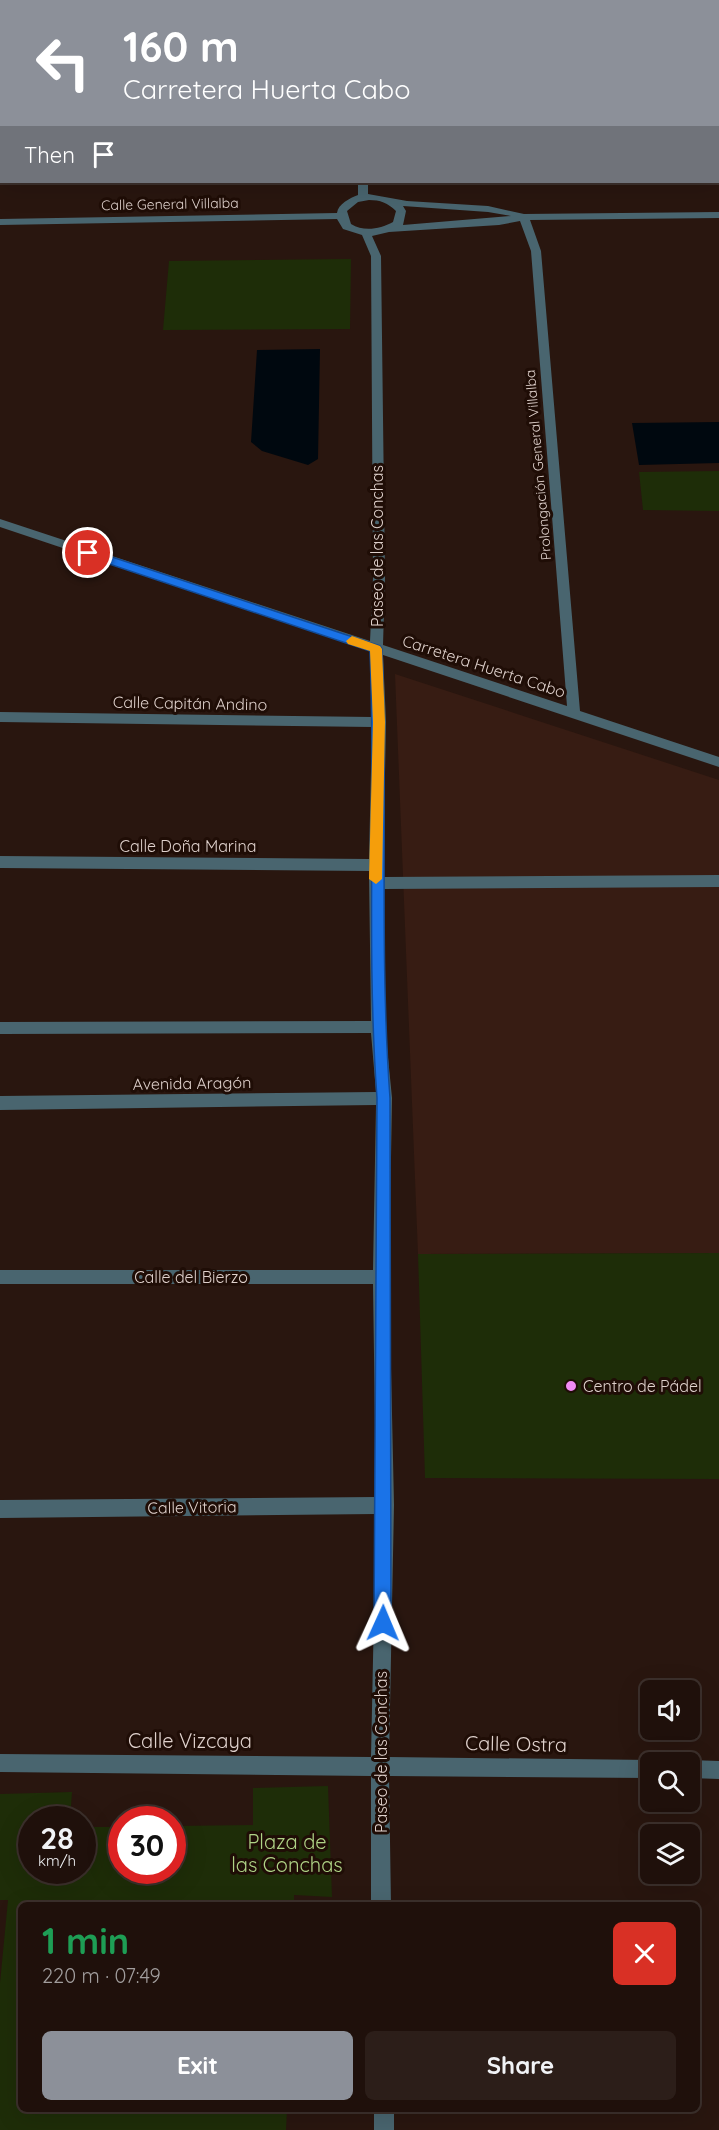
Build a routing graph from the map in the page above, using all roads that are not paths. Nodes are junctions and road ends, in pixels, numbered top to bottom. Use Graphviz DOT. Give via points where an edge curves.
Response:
graph roads {
  1 [pos="363,183"];
  2 [pos="363,197"];
  3 [pos="389,200"];
  4 [pos="719,215"];
  5 [pos="341,216"];
  6 [pos="524,216"];
  7 [pos="0,222"];
  8 [pos="391,229"];
  9 [pos="366,233"];
  10 [pos="0,523"];
  11 [pos="376,649"];
  12 [pos="574,713"];
  13 [pos="0,717"];
  14 [pos="379,722"];
  15 [pos="719,762"];
  16 [pos="0,862"];
  17 [pos="376,865"];
  18 [pos="719,881"];
  19 [pos="376,883"];
  20 [pos="378,1027"];
  21 [pos="0,1028"];
  22 [pos="384,1098"];
  23 [pos="0,1103"];
  24 [pos="381,1276"];
  25 [pos="0,1278"];
  26 [pos="385,1505"];
  27 [pos="0,1509"];
  28 [pos="0,1763"];
  29 [pos="380,1764"];
  30 [pos="640,1768"];
  31 [pos="700,1769"];
  32 [pos="719,1770"];
  33 [pos="381,1902"];
  34 [pos="384,2112"];
  35 [pos="384,2130"];
  1 -- 2 [label="street"];
  2 -- 3 [label="street"];
  2 -- 5 [label="street" via="347,204"];
  3 -- 6 [label="street"];
  3 -- 8 [label="street" via="401,211 398,224"];
  4 -- 6 [label="street"];
  5 -- 7 [label="street, Calle General Villalba"];
  5 -- 9 [label="street" via="346,225"];
  6 -- 8 [label="street" via="499,222"];
  6 -- 12 [label="street, Prolongación General Villalba" via="536,251"];
  8 -- 9 [label="street"];
  9 -- 11 [label="street, Paseo de las Conchas" via="376,256"];
  10 -- 11 [label="street, Carretera Huerta Cabo"];
  11 -- 12 [label="street, Carretera Huerta Cabo"];
  11 -- 14 [label="street, Paseo de las Conchas"];
  12 -- 15 [label="street, Carretera Huerta Cabo"];
  13 -- 14 [label="street, Calle Capitán Andino"];
  14 -- 17 [label="street, Paseo de las Conchas"];
  16 -- 17 [label="street, Calle Doña Marina"];
  17 -- 19 [label="street, Paseo de las Conchas"];
  18 -- 19 [label="street"];
  19 -- 20 [label="street, Paseo de las Conchas"];
  20 -- 21 [label="street"];
  20 -- 22 [label="street, Paseo de las Conchas"];
  22 -- 23 [label="street, Avenida Aragón"];
  22 -- 24 [label="street, Paseo de las Conchas"];
  24 -- 25 [label="street, Calle del Bierzo"];
  24 -- 26 [label="street, Paseo de las Conchas"];
  26 -- 27 [label="street, Calle Vitoria"];
  26 -- 29 [label="street, Paseo de las Conchas"];
  28 -- 29 [label="street, Calle Vizcaya"];
  29 -- 30 [label="street, Calle Ostra"];
  29 -- 33 [label="street, Paseo de las Conchas"];
  31 -- 32 [label="street"];
  34 -- 35 [label="street"];
}
